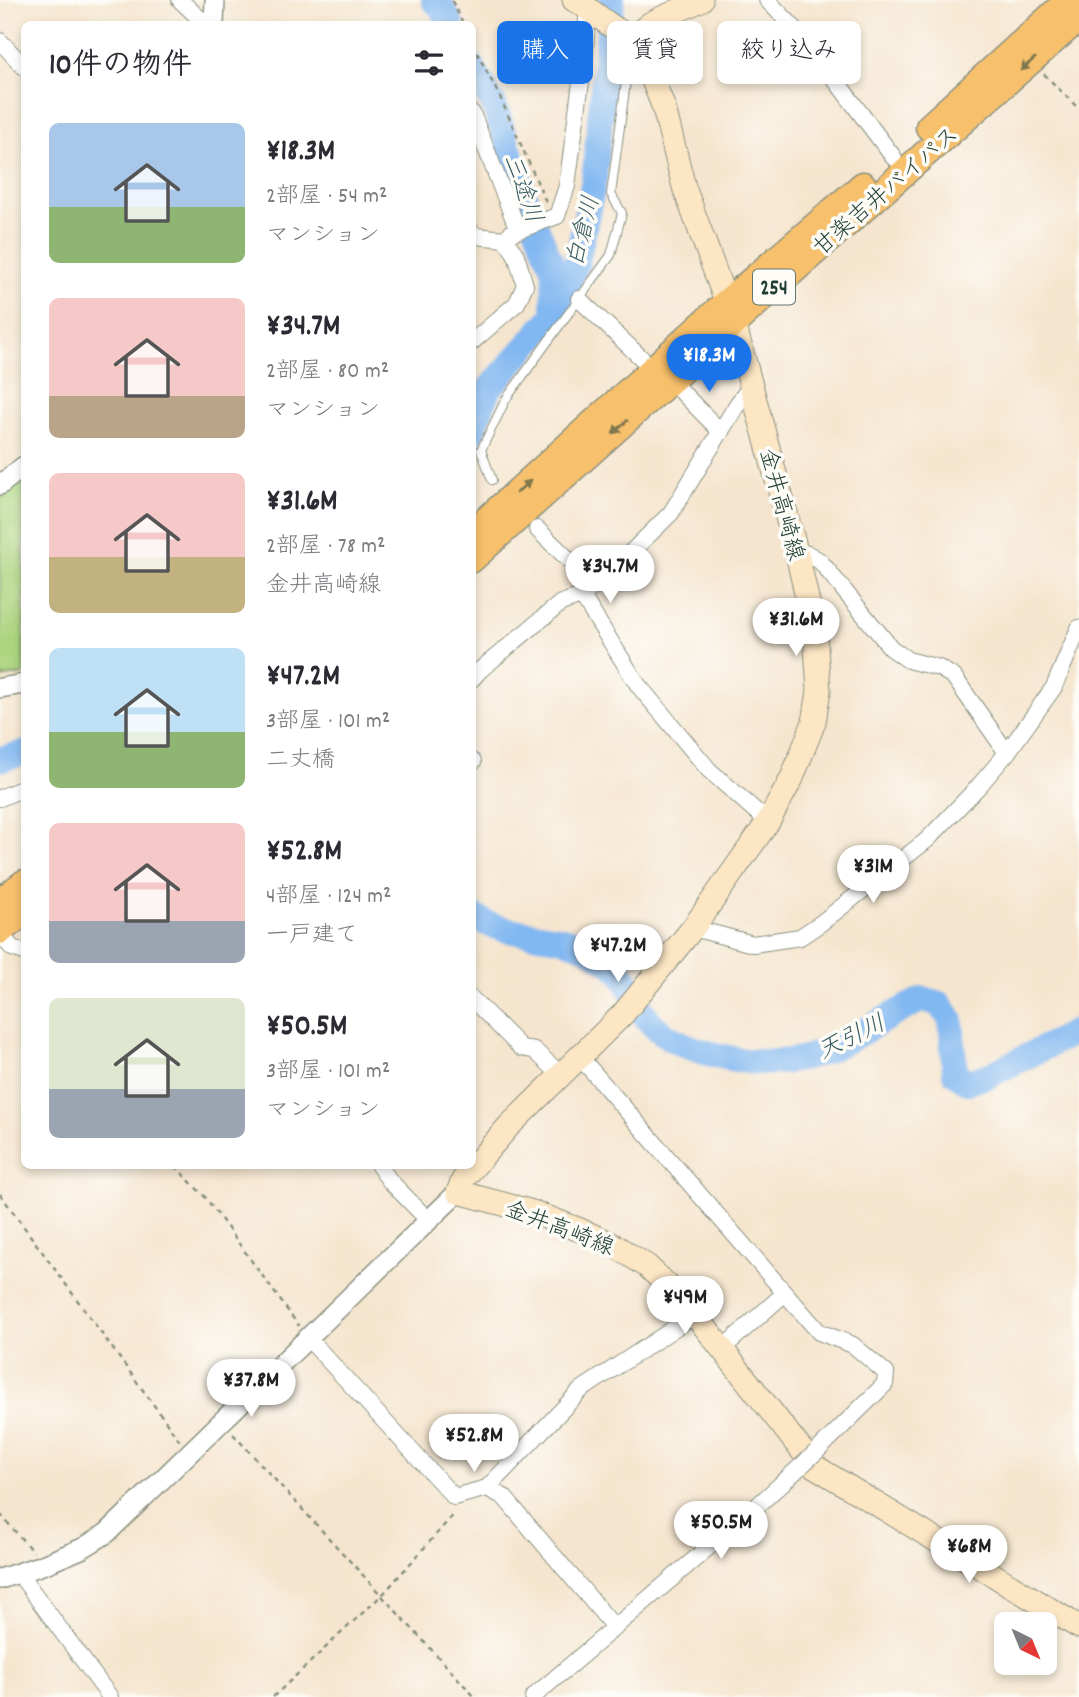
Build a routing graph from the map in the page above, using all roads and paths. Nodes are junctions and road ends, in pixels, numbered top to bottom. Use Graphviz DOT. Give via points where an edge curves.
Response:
graph roads {
  1 [pos="180,0"];
  2 [pos="215,0"];
  3 [pos="701,0"];
  4 [pos="767,0"];
  5 [pos="1069,0"];
  6 [pos="452,1"];
  7 [pos="586,5"];
  8 [pos="1079,18"];
  9 [pos="206,21"];
  10 [pos="213,21"];
  11 [pos="462,21"];
  12 [pos="655,21"];
  13 [pos="607,22"];
  14 [pos="0,41"];
  15 [pos="476,51"];
  16 [pos="1031,61"];
  17 [pos="21,64"];
  18 [pos="626,84"];
  19 [pos="655,84"];
  20 [pos="1079,109"];
  21 [pos="476,123"];
  22 [pos="894,158"];
  23 [pos="551,219"];
  24 [pos="518,232"];
  25 [pos="476,236"];
  26 [pos="579,299"];
  27 [pos="730,313"];
  28 [pos="476,332"];
  29 [pos="662,375"];
  30 [pos="751,386"];
  31 [pos="721,432"];
  32 [pos="21,468"];
  33 [pos="492,480"];
  34 [pos="0,485"];
  35 [pos="537,529"];
  36 [pos="476,530"];
  37 [pos="797,554"];
  38 [pos="476,555"];
  39 [pos="595,585"];
  40 [pos="582,596"];
  41 [pos="1079,628"];
  42 [pos="476,674"];
  43 [pos="21,684"];
  44 [pos="0,688"];
  45 [pos="1007,753"];
  46 [pos="21,789"];
  47 [pos="0,798"];
  48 [pos="768,822"];
  49 [pos="21,885"];
  50 [pos="0,902"];
  51 [pos="21,914"];
  52 [pos="693,928"];
  53 [pos="0,932"];
  54 [pos="21,951"];
  55 [pos="476,1003"];
  56 [pos="579,1056"];
  57 [pos="560,1074"];
  58 [pos="476,1164"];
  59 [pos="178,1169"];
  60 [pos="381,1169"];
  61 [pos="472,1169"];
  62 [pos="458,1192"];
  63 [pos="0,1194"];
  64 [pos="429,1221"];
  65 [pos="785,1293"];
  66 [pos="695,1314"];
  67 [pos="307,1337"];
  68 [pos="723,1348"];
  69 [pos="221,1420"];
  70 [pos="188,1452"];
  71 [pos="487,1488"];
  72 [pos="471,1494"];
  73 [pos="0,1514"];
  74 [pos="45,1564"];
  75 [pos="9,1576"];
  76 [pos="1079,1627"];
  77 [pos="615,1628"];
  78 [pos="110,1697"];
  79 [pos="273,1697"];
  80 [pos="475,1697"];
  81 [pos="533,1697"];
  1 -- 9 [label="street"];
  2 -- 10 [label="street"];
  3 -- 12 [label="main road"];
  4 -- 22 [label="street" via="804,38"];
  5 -- 22 [label="highway, 甘楽吉井バイパス / 254"];
  6 -- 11 [label="path"];
  7 -- 13 [label="main road"];
  7 -- 23 [label="street" via="585,52 567,186 557,216"];
  8 -- 16 [label="highway, 甘楽吉井バイパス / 254"];
  14 -- 17 [label="street"];
  15 -- 23 [label="path"];
  16 -- 20 [label="path"];
  16 -- 27 [label="highway, 甘楽吉井バイパス / 254, one-way"];
  18 -- 26 [label="lane" via="611,194 622,213 620,223 611,255"];
  19 -- 27 [label="main road, 金井高崎線" via="684,187"];
  21 -- 24 [label="street"];
  22 -- 27 [label="highway, 甘楽吉井バイパス / 254"];
  23 -- 24 [label="street"];
  24 -- 25 [label="street"];
  24 -- 28 [label="street" via="516,254 525,285 517,303"];
  26 -- 29 [label="street"];
  26 -- 33 [label="lane" via="506,399 481,450"];
  27 -- 29 [label="highway, 甘楽吉井バイパス / 254"];
  27 -- 30 [label="main road, 金井高崎線"];
  29 -- 31 [label="street"];
  36 -- 29 [label="highway, 甘楽吉井バイパス / 254, one-way"];
  29 -- 38 [label="highway, 甘楽吉井バイパス / 254, one-way"];
  30 -- 31 [label="street"];
  30 -- 37 [label="main road, 金井高崎線"];
  31 -- 39 [label="street" via="671,513"];
  32 -- 34 [label="street"];
  35 -- 39 [label="street"];
  37 -- 45 [label="street" via="820,561 891,648 908,660 940,668 954,677"];
  37 -- 48 [label="main road, 金井高崎線" via="816,633 819,691 807,745"];
  39 -- 40 [label="street"];
  40 -- 42 [label="street" via="561,603"];
  40 -- 48 [label="street" via="638,685 709,770"];
  41 -- 45 [label="street" via="1054,687"];
  43 -- 44 [label="street"];
  45 -- 52 [label="street" via="927,840 800,937 753,944"];
  46 -- 47 [label="street"];
  48 -- 52 [label="main road, 金井高崎線"];
  49 -- 50 [label="highway"];
  51 -- 53 [label="highway"];
  52 -- 56 [label="main road, 金井高崎線" via="622,1014"];
  53 -- 54 [label="street"];
  55 -- 57 [label="street" via="521,1048 534,1051"];
  56 -- 57 [label="main road"];
  56 -- 65 [label="street"];
  57 -- 58 [label="main road"];
  59 -- 67 [label="path" via="205,1197"];
  60 -- 64 [label="street"];
  61 -- 62 [label="main road"];
  62 -- 64 [label="street"];
  62 -- 66 [label="main road, 金井高崎線" via="533,1212 612,1244 665,1280"];
  63 -- 70 [label="path"];
  64 -- 67 [label="street"];
  65 -- 68 [label="street"];
  65 -- 77 [label="street, bridge" via="819,1332 853,1345 886,1373 885,1384 801,1466"];
  66 -- 68 [label="main road, 金井高崎線"];
  66 -- 71 [label="street" via="581,1390"];
  67 -- 69 [label="street"];
  67 -- 72 [label="street" via="454,1497"];
  68 -- 76 [label="main road, 金井高崎線" via="814,1466"];
  69 -- 70 [label="street"];
  69 -- 80 [label="path"];
  70 -- 74 [label="street" via="107,1533"];
  71 -- 72 [label="street"];
  71 -- 77 [label="street" via="504,1497"];
  72 -- 79 [label="path" via="385,1592"];
  73 -- 74 [label="path"];
  74 -- 75 [label="street"];
  75 -- 78 [label="street"];
  77 -- 81 [label="street"];
}
